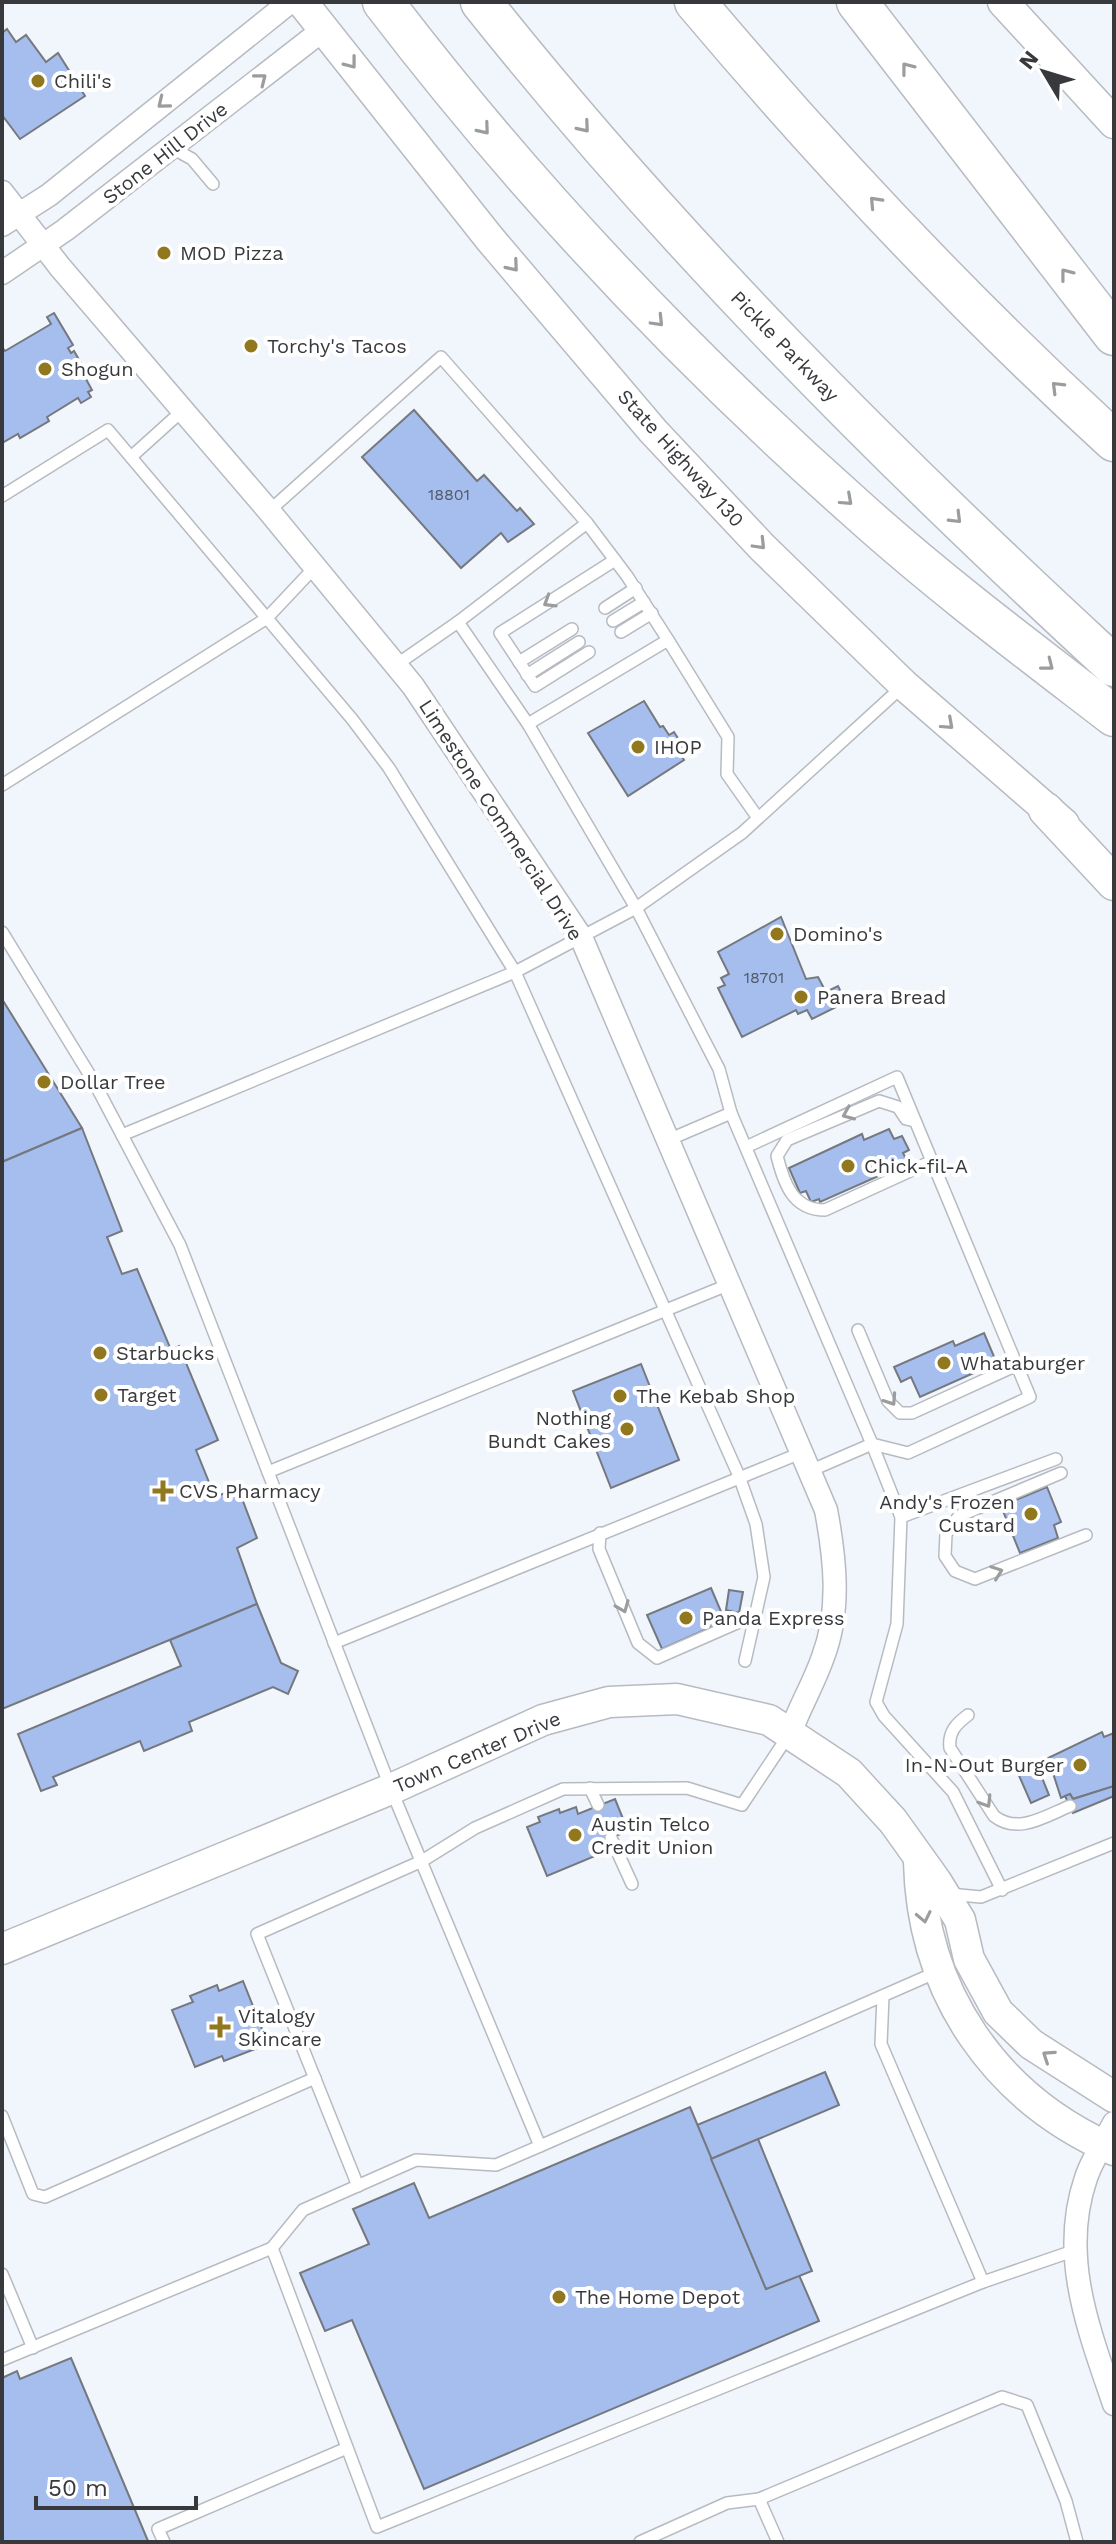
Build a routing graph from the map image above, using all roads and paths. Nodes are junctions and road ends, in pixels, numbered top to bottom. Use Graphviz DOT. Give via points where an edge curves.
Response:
graph roads {
  1 [pos="290,2"];
  2 [pos="302,2"];
  3 [pos="383,2"];
  4 [pos="481,2"];
  5 [pos="695,2"];
  6 [pos="857,2"];
  7 [pos="1006,3"];
  8 [pos="324,29"];
  9 [pos="1114,123"];
  10 [pos="172,148"];
  11 [pos="213,184"];
  12 [pos="2,192"];
  13 [pos="11,220"];
  14 [pos="43,245"];
  15 [pos="2,273"];
  16 [pos="1114,335"];
  17 [pos="182,411"];
  18 [pos="1114,441"];
  19 [pos="131,457"];
  20 [pos="2,496"];
  21 [pos="269,511"];
  22 [pos="587,523"];
  23 [pos="615,560"];
  24 [pos="315,567"];
  25 [pos="636,588"];
  26 [pos="644,602"];
  27 [pos="605,608"];
  28 [pos="652,613"];
  29 [pos="267,618"];
  30 [pos="613,621"];
  31 [pos="458,622"];
  32 [pos="572,629"];
  33 [pos="621,632"];
  34 [pos="668,640"];
  35 [pos="579,642"];
  36 [pos="589,652"];
  37 [pos="519,662"];
  38 [pos="396,665"];
  39 [pos="1114,666"];
  40 [pos="527,675"];
  41 [pos="904,685"];
  42 [pos="1114,716"];
  43 [pos="528,724"];
  44 [pos="2,785"];
  45 [pos="1046,810"];
  46 [pos="758,818"];
  47 [pos="1114,861"];
  48 [pos="1114,883"];
  49 [pos="636,908"];
  50 [pos="2,932"];
  51 [pos="581,937"];
  52 [pos="515,972"];
  53 [pos="731,1113"];
  54 [pos="915,1121"];
  55 [pos="122,1135"];
  56 [pos="668,1140"];
  57 [pos="746,1147"];
  58 [pos="932,1161"];
  59 [pos="730,1284"];
  60 [pos="666,1309"];
  61 [pos="858,1330"];
  62 [pos="1017,1365"];
  63 [pos="872,1444"];
  64 [pos="1056,1459"];
  65 [pos="808,1461"];
  66 [pos="268,1472"];
  67 [pos="1061,1473"];
  68 [pos="739,1476"];
  69 [pos="901,1517"];
  70 [pos="600,1533"];
  71 [pos="1086,1535"];
  72 [pos="755,1615"];
  73 [pos="334,1643"];
  74 [pos="745,1661"];
  75 [pos="968,1715"];
  76 [pos="791,1731"];
  77 [pos="590,1788"];
  78 [pos="391,1789"];
  79 [pos="598,1805"];
  80 [pos="1070,1806"];
  81 [pos="611,1838"];
  82 [pos="1114,1843"];
  83 [pos="422,1861"];
  84 [pos="919,1862"];
  85 [pos="632,1884"];
  86 [pos="1002,1890"];
  87 [pos="944,1893"];
  88 [pos="981,1897"];
  89 [pos="960,1920"];
  90 [pos="2,1949"];
  91 [pos="969,1959"];
  92 [pos="937,1972"];
  93 [pos="883,1996"];
  94 [pos="315,2078"];
  95 [pos="1114,2097"];
  96 [pos="2,2116"];
  97 [pos="1110,2139"];
  98 [pos="540,2146"];
  99 [pos="358,2186"];
  100 [pos="272,2248"];
  101 [pos="1073,2251"];
  102 [pos="2,2274"];
  103 [pos="983,2282"];
  104 [pos="33,2348"];
  105 [pos="2,2360"];
  106 [pos="1114,2404"];
  107 [pos="347,2448"];
  108 [pos="759,2499"];
  109 [pos="164,2542"];
  110 [pos="640,2542"];
  111 [pos="778,2542"];
  112 [pos="1077,2542"];
  1 -- 13 [label="street, Stone Hill Drive, one-way"];
  2 -- 8 [label="street, State Highway 130"];
  3 -- 42 [label="highway, one-way" via="508,159 674,337 860,513"];
  4 -- 39 [label="highway, Pickle Parkway, one-way" via="610,157 814,378"];
  18 -- 5 [label="highway, one-way" via="929,260"];
  16 -- 6 [label="highway, one-way"];
  7 -- 9 [label="street"];
  10 -- 8 [label="street, Stone Hill Drive, one-way"];
  8 -- 41 [label="street, State Highway 130, one-way" via="490,239 653,431 762,547"];
  10 -- 11 [label="lane" via="192,159"];
  10 -- 14 [label="street, Stone Hill Drive"];
  12 -- 13 [label="street, Limestone Commercial Drive"];
  13 -- 14 [label="street, Limestone Commercial Drive"];
  14 -- 15 [label="street, Stone Hill Drive"];
  14 -- 17 [label="street, Limestone Commercial Drive"];
  17 -- 19 [label="lane"];
  17 -- 21 [label="street, Limestone Commercial Drive"];
  19 -- 20 [label="lane" via="108,430"];
  19 -- 29 [label="lane"];
  21 -- 22 [label="lane" via="441,357"];
  21 -- 24 [label="street, Limestone Commercial Drive"];
  22 -- 23 [label="lane"];
  22 -- 31 [label="lane"];
  23 -- 25 [label="lane"];
  23 -- 37 [label="lane, one-way" via="500,633"];
  24 -- 29 [label="lane"];
  24 -- 38 [label="street, Limestone Commercial Drive"];
  25 -- 26 [label="lane"];
  25 -- 27 [label="lane"];
  26 -- 28 [label="lane"];
  26 -- 30 [label="lane"];
  28 -- 33 [label="lane"];
  28 -- 34 [label="lane"];
  29 -- 44 [label="lane"];
  29 -- 52 [label="lane" via="389,768"];
  31 -- 38 [label="lane"];
  31 -- 43 [label="lane"];
  32 -- 37 [label="lane"];
  34 -- 43 [label="lane"];
  34 -- 46 [label="lane" via="728,737 727,774"];
  35 -- 40 [label="lane"];
  36 -- 40 [label="lane" via="535,686"];
  37 -- 40 [label="lane"];
  38 -- 51 [label="street, Limestone Commercial Drive"];
  41 -- 45 [label="street, State Highway 130, one-way"];
  41 -- 46 [label="lane"];
  43 -- 49 [label="lane"];
  45 -- 47 [label="street, State Highway 130"];
  45 -- 48 [label="main road"];
  46 -- 49 [label="lane"];
  49 -- 51 [label="lane"];
  49 -- 53 [label="lane" via="719,1069"];
  50 -- 55 [label="lane"];
  51 -- 52 [label="lane"];
  51 -- 56 [label="street, Limestone Commercial Drive"];
  52 -- 55 [label="lane"];
  52 -- 60 [label="lane"];
  53 -- 56 [label="lane"];
  53 -- 57 [label="lane"];
  54 -- 57 [label="lane" via="897,1077"];
  54 -- 58 [label="lane"];
  54 -- 58 [label="lane, one-way" via="879,1101 787,1140 777,1156 782,1175 796,1202 809,1210 825,1210"];
  55 -- 66 [label="lane" via="180,1245"];
  56 -- 59 [label="street, Limestone Commercial Drive"];
  57 -- 63 [label="lane"];
  58 -- 62 [label="lane"];
  59 -- 60 [label="lane"];
  59 -- 65 [label="street, Limestone Commercial Drive"];
  60 -- 66 [label="lane"];
  60 -- 68 [label="lane"];
  61 -- 62 [label="lane, one-way" via="888,1401 900,1413 912,1413"];
  62 -- 63 [label="lane" via="1030,1397 908,1453"];
  63 -- 65 [label="lane"];
  63 -- 69 [label="lane"];
  64 -- 69 [label="lane"];
  65 -- 68 [label="lane"];
  65 -- 76 [label="street, Limestone Commercial Drive" via="835,1556 834,1612 824,1656"];
  66 -- 73 [label="lane"];
  67 -- 71 [label="lane, one-way" via="959,1516 946,1534 945,1556 955,1571 975,1579"];
  68 -- 70 [label="lane"];
  68 -- 72 [label="lane" via="756,1524 764,1577"];
  69 -- 86 [label="lane" via="897,1624 876,1702 953,1792"];
  70 -- 72 [label="lane, one-way" via="599,1549 638,1643 649,1654 657,1658"];
  70 -- 73 [label="lane"];
  72 -- 74 [label="lane"];
  73 -- 78 [label="lane"];
  75 -- 80 [label="lane, one-way" via="955,1725 950,1748 994,1816 1019,1826"];
  76 -- 77 [label="lane" via="742,1805 687,1788"];
  76 -- 78 [label="street, Town Center Drive" via="769,1720 677,1699 609,1702 543,1720"];
  76 -- 84 [label="street, Town Center Drive" via="849,1773 893,1821"];
  77 -- 79 [label="lane"];
  77 -- 83 [label="lane" via="563,1789 526,1805"];
  78 -- 83 [label="lane"];
  78 -- 90 [label="street, Town Center Drive"];
  81 -- 85 [label="lane"];
  82 -- 86 [label="lane"];
  83 -- 94 [label="lane" via="257,1934"];
  83 -- 98 [label="lane"];
  84 -- 87 [label="street, Town Center Drive"];
  84 -- 92 [label="street, Town Center Drive, one-way" via="920,1898"];
  86 -- 88 [label="lane"];
  87 -- 88 [label="lane"];
  87 -- 89 [label="street, Town Center Drive"];
  88 -- 89 [label="lane"];
  89 -- 91 [label="street, Town Center Drive"];
  91 -- 92 [label="street"];
  95 -- 91 [label="street, Town Center Drive, one-way" via="1031,2044 998,2012"];
  92 -- 93 [label="lane"];
  92 -- 97 [label="street, Town Center Drive" via="978,2045 1008,2080 1043,2108"];
  93 -- 98 [label="lane"];
  93 -- 103 [label="lane" via="881,2044"];
  94 -- 96 [label="lane" via="45,2197 33,2194"];
  94 -- 99 [label="lane"];
  97 -- 101 [label="street" via="1086,2176"];
  98 -- 99 [label="lane" via="496,2165 416,2160"];
  99 -- 100 [label="lane" via="303,2210"];
  100 -- 104 [label="lane"];
  100 -- 107 [label="lane"];
  101 -- 103 [label="lane"];
  101 -- 106 [label="street"];
  102 -- 104 [label="lane"];
  103 -- 107 [label="lane" via="377,2527"];
  104 -- 105 [label="lane"];
  107 -- 109 [label="lane" via="158,2529"];
  108 -- 110 [label="lane" via="727,2503"];
  108 -- 111 [label="lane"];
  108 -- 112 [label="lane" via="1002,2397 1027,2405"];
}
